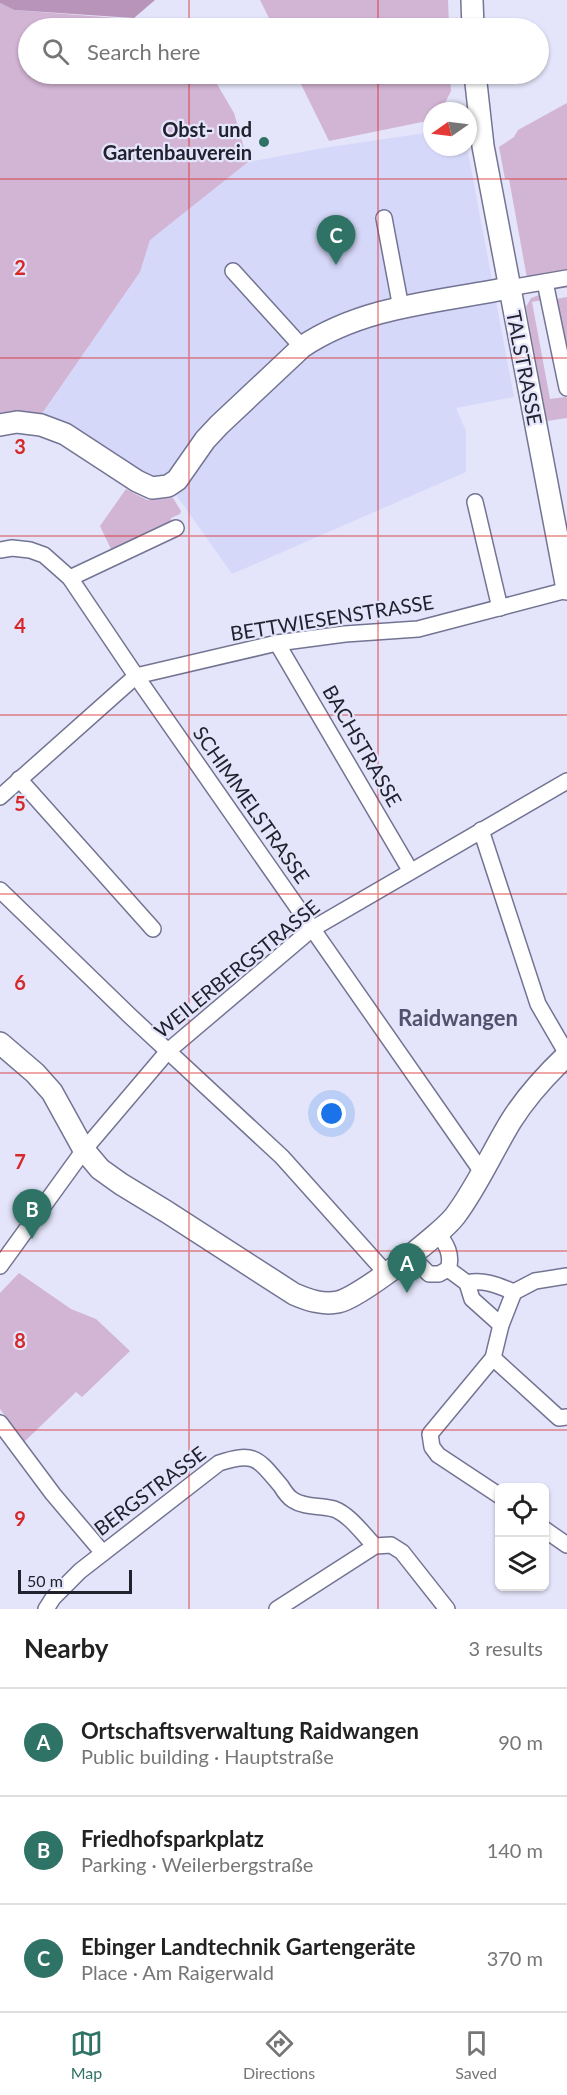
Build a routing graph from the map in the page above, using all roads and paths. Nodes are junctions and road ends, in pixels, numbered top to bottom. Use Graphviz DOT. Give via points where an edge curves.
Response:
graph roads {
  1 [pos="472,0"];
  2 [pos="473,18"];
  3 [pos="476,84"];
  4 [pos="384,218"];
  5 [pos="233,272"];
  6 [pos="567,278"];
  7 [pos="545,282"];
  8 [pos="509,288"];
  9 [pos="401,308"];
  10 [pos="302,347"];
  11 [pos="567,388"];
  12 [pos="0,425"];
  13 [pos="475,502"];
  14 [pos="176,528"];
  15 [pos="0,550"];
  16 [pos="70,578"];
  17 [pos="567,589"];
  18 [pos="500,608"];
  19 [pos="277,643"];
  20 [pos="136,676"];
  21 [pos="19,779"];
  22 [pos="567,781"];
  23 [pos="0,796"];
  24 [pos="481,830"];
  25 [pos="410,870"];
  26 [pos="0,890"];
  27 [pos="153,929"];
  28 [pos="312,929"];
  29 [pos="0,1043"];
  30 [pos="168,1051"];
  31 [pos="567,1055"];
  32 [pos="84,1150"];
  33 [pos="482,1172"];
  34 [pos="438,1233"];
  35 [pos="410,1255"];
  36 [pos="0,1266"];
  37 [pos="448,1269"];
  38 [pos="386,1273"];
  39 [pos="567,1276"];
  40 [pos="467,1283"];
  41 [pos="514,1292"];
  42 [pos="501,1325"];
  43 [pos="493,1358"];
  44 [pos="567,1417"];
  45 [pos="0,1423"];
  46 [pos="495,1493"];
  47 [pos="549,1532"];
  48 [pos="567,1545"];
  49 [pos="375,1546"];
  50 [pos="103,1553"];
  51 [pos="53,1605"];
  52 [pos="277,1609"];
  53 [pos="447,1609"];
  1 -- 2 [label="street"];
  3 -- 8 [label="street, TALSTRASSE" via="483,146"];
  4 -- 9 [label="street"];
  5 -- 10 [label="street"];
  6 -- 7 [label="street"];
  7 -- 8 [label="street"];
  7 -- 11 [label="street"];
  8 -- 9 [label="street"];
  8 -- 17 [label="street, TALSTRASSE"];
  9 -- 10 [label="street" via="353,320"];
  10 -- 12 [label="street" via="219,425 177,480 168,486 152,488 137,481 65,434 41,425"];
  13 -- 18 [label="street"];
  14 -- 16 [label="street"];
  15 -- 16 [label="street, SCHIMMELSTRASSE" via="30,550 44,555"];
  16 -- 20 [label="street, SCHIMMELSTRASSE"];
  17 -- 18 [label="street, BETTWIESENSTRASSE"];
  18 -- 19 [label="street, BETTWIESENSTRASSE" via="418,629"];
  19 -- 20 [label="street, BETTWIESENSTRASSE"];
  19 -- 25 [label="street, BACHSTRASSE"];
  20 -- 21 [label="street, BETTWIESENSTRASSE"];
  20 -- 28 [label="street, SCHIMMELSTRASSE"];
  21 -- 23 [label="street, BETTWIESENSTRASSE"];
  21 -- 27 [label="street"];
  22 -- 24 [label="street, WEILERBERGSTRASSE"];
  24 -- 25 [label="street, WEILERBERGSTRASSE"];
  24 -- 31 [label="street" via="538,1004"];
  25 -- 28 [label="street, WEILERBERGSTRASSE"];
  26 -- 30 [label="street"];
  28 -- 30 [label="street, WEILERBERGSTRASSE"];
  28 -- 33 [label="street, SCHIMMELSTRASSE"];
  29 -- 32 [label="street" via="52,1092"];
  30 -- 32 [label="street, WEILERBERGSTRASSE"];
  30 -- 38 [label="street" via="282,1157"];
  31 -- 33 [label="street" via="518,1111"];
  32 -- 36 [label="street, WEILERBERGSTRASSE"];
  32 -- 38 [label="street" via="100,1169 121,1184 311,1301 339,1302"];
  33 -- 34 [label="street" via="455,1216"];
  34 -- 35 [label="street"];
  34 -- 37 [label="street" via="448,1251"];
  35 -- 37 [label="street" via="429,1274"];
  35 -- 38 [label="street"];
  37 -- 40 [label="street"];
  39 -- 41 [label="street" via="535,1281"];
  40 -- 41 [label="street" via="487,1283"];
  40 -- 42 [label="street" via="472,1299"];
  41 -- 42 [label="street"];
  42 -- 43 [label="street"];
  43 -- 44 [label="street" via="559,1418"];
  43 -- 46 [label="street" via="433,1429 430,1440 438,1455"];
  45 -- 50 [label="street"];
  47 -- 48 [label="street"];
  49 -- 50 [label="street, BERGSTRASSE" via="344,1514 291,1499 263,1465 250,1457 236,1457 219,1463"];
  49 -- 52 [label="street"];
  49 -- 53 [label="street" via="391,1545 402,1552"];
  50 -- 51 [label="street, BERGSTRASSE" via="80,1570"];
}
